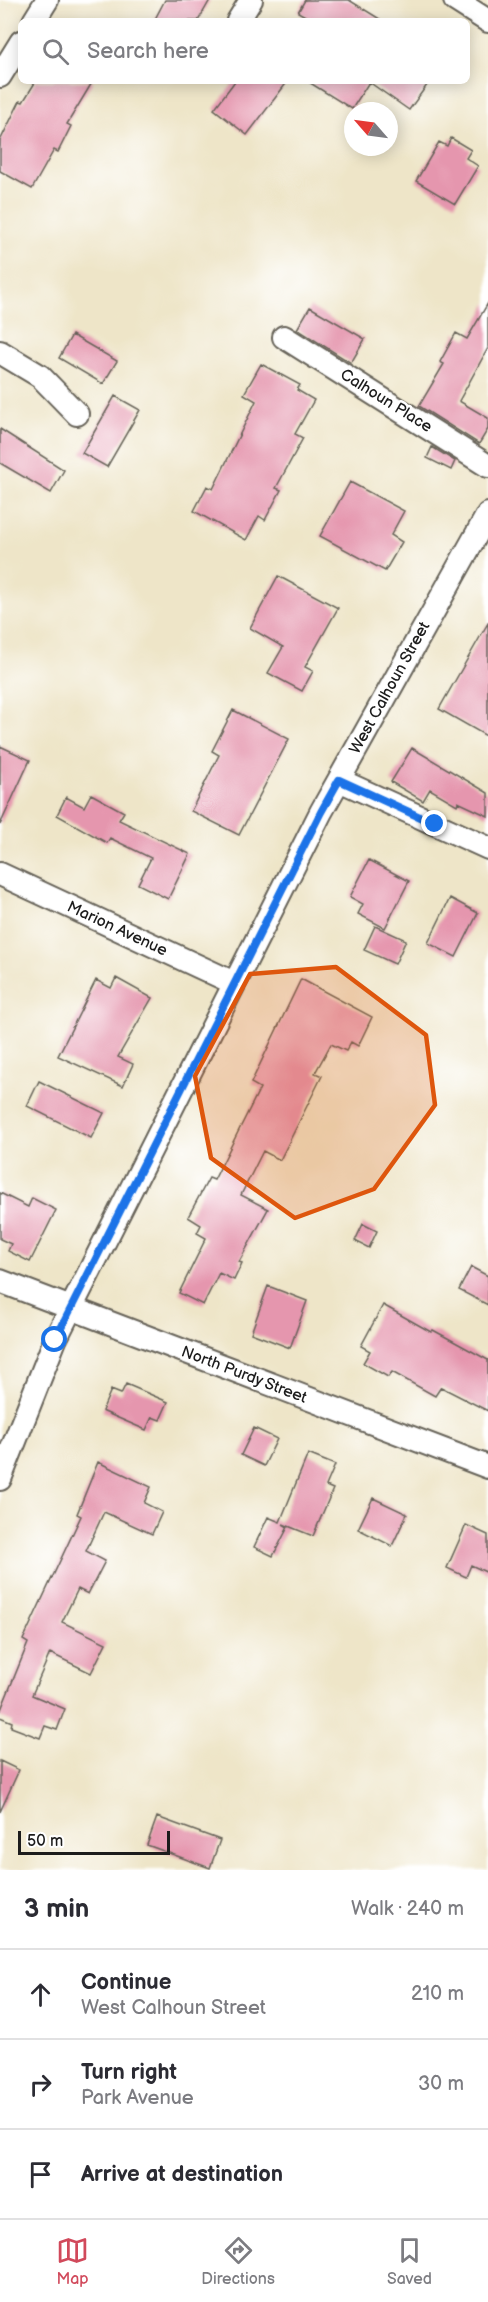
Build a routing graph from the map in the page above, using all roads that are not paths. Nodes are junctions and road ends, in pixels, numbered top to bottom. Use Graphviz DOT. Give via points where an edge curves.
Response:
graph roads {
  1 [pos="47,0"];
  2 [pos="251,0"];
  3 [pos="455,0"];
  4 [pos="36,18"];
  5 [pos="240,18"];
  6 [pos="488,21"];
  7 [pos="18,47"];
  8 [pos="0,76"];
  9 [pos="284,337"];
  10 [pos="0,352"];
  11 [pos="77,414"];
  12 [pos="488,466"];
  13 [pos="488,514"];
  14 [pos="339,780"];
  15 [pos="488,849"];
  16 [pos="0,874"];
  17 [pos="234,983"];
  18 [pos="0,1281"];
  19 [pos="72,1309"];
  20 [pos="488,1467"];
  21 [pos="0,1479"];
  1 -- 4 [label="street"];
  2 -- 5 [label="street"];
  3 -- 6 [label="street"];
  7 -- 8 [label="street"];
  9 -- 12 [label="street, Calhoun Place"];
  10 -- 11 [label="street" via="39,376"];
  13 -- 14 [label="street, West Calhoun Street"];
  14 -- 15 [label="street"];
  14 -- 17 [label="street, West Calhoun Street"];
  16 -- 17 [label="street, Marion Avenue"];
  17 -- 19 [label="street, West Calhoun Street"];
  18 -- 19 [label="street, North Purdy Street"];
  19 -- 20 [label="street, North Purdy Street"];
  19 -- 21 [label="street, West Calhoun Street" via="55,1340"];
}
